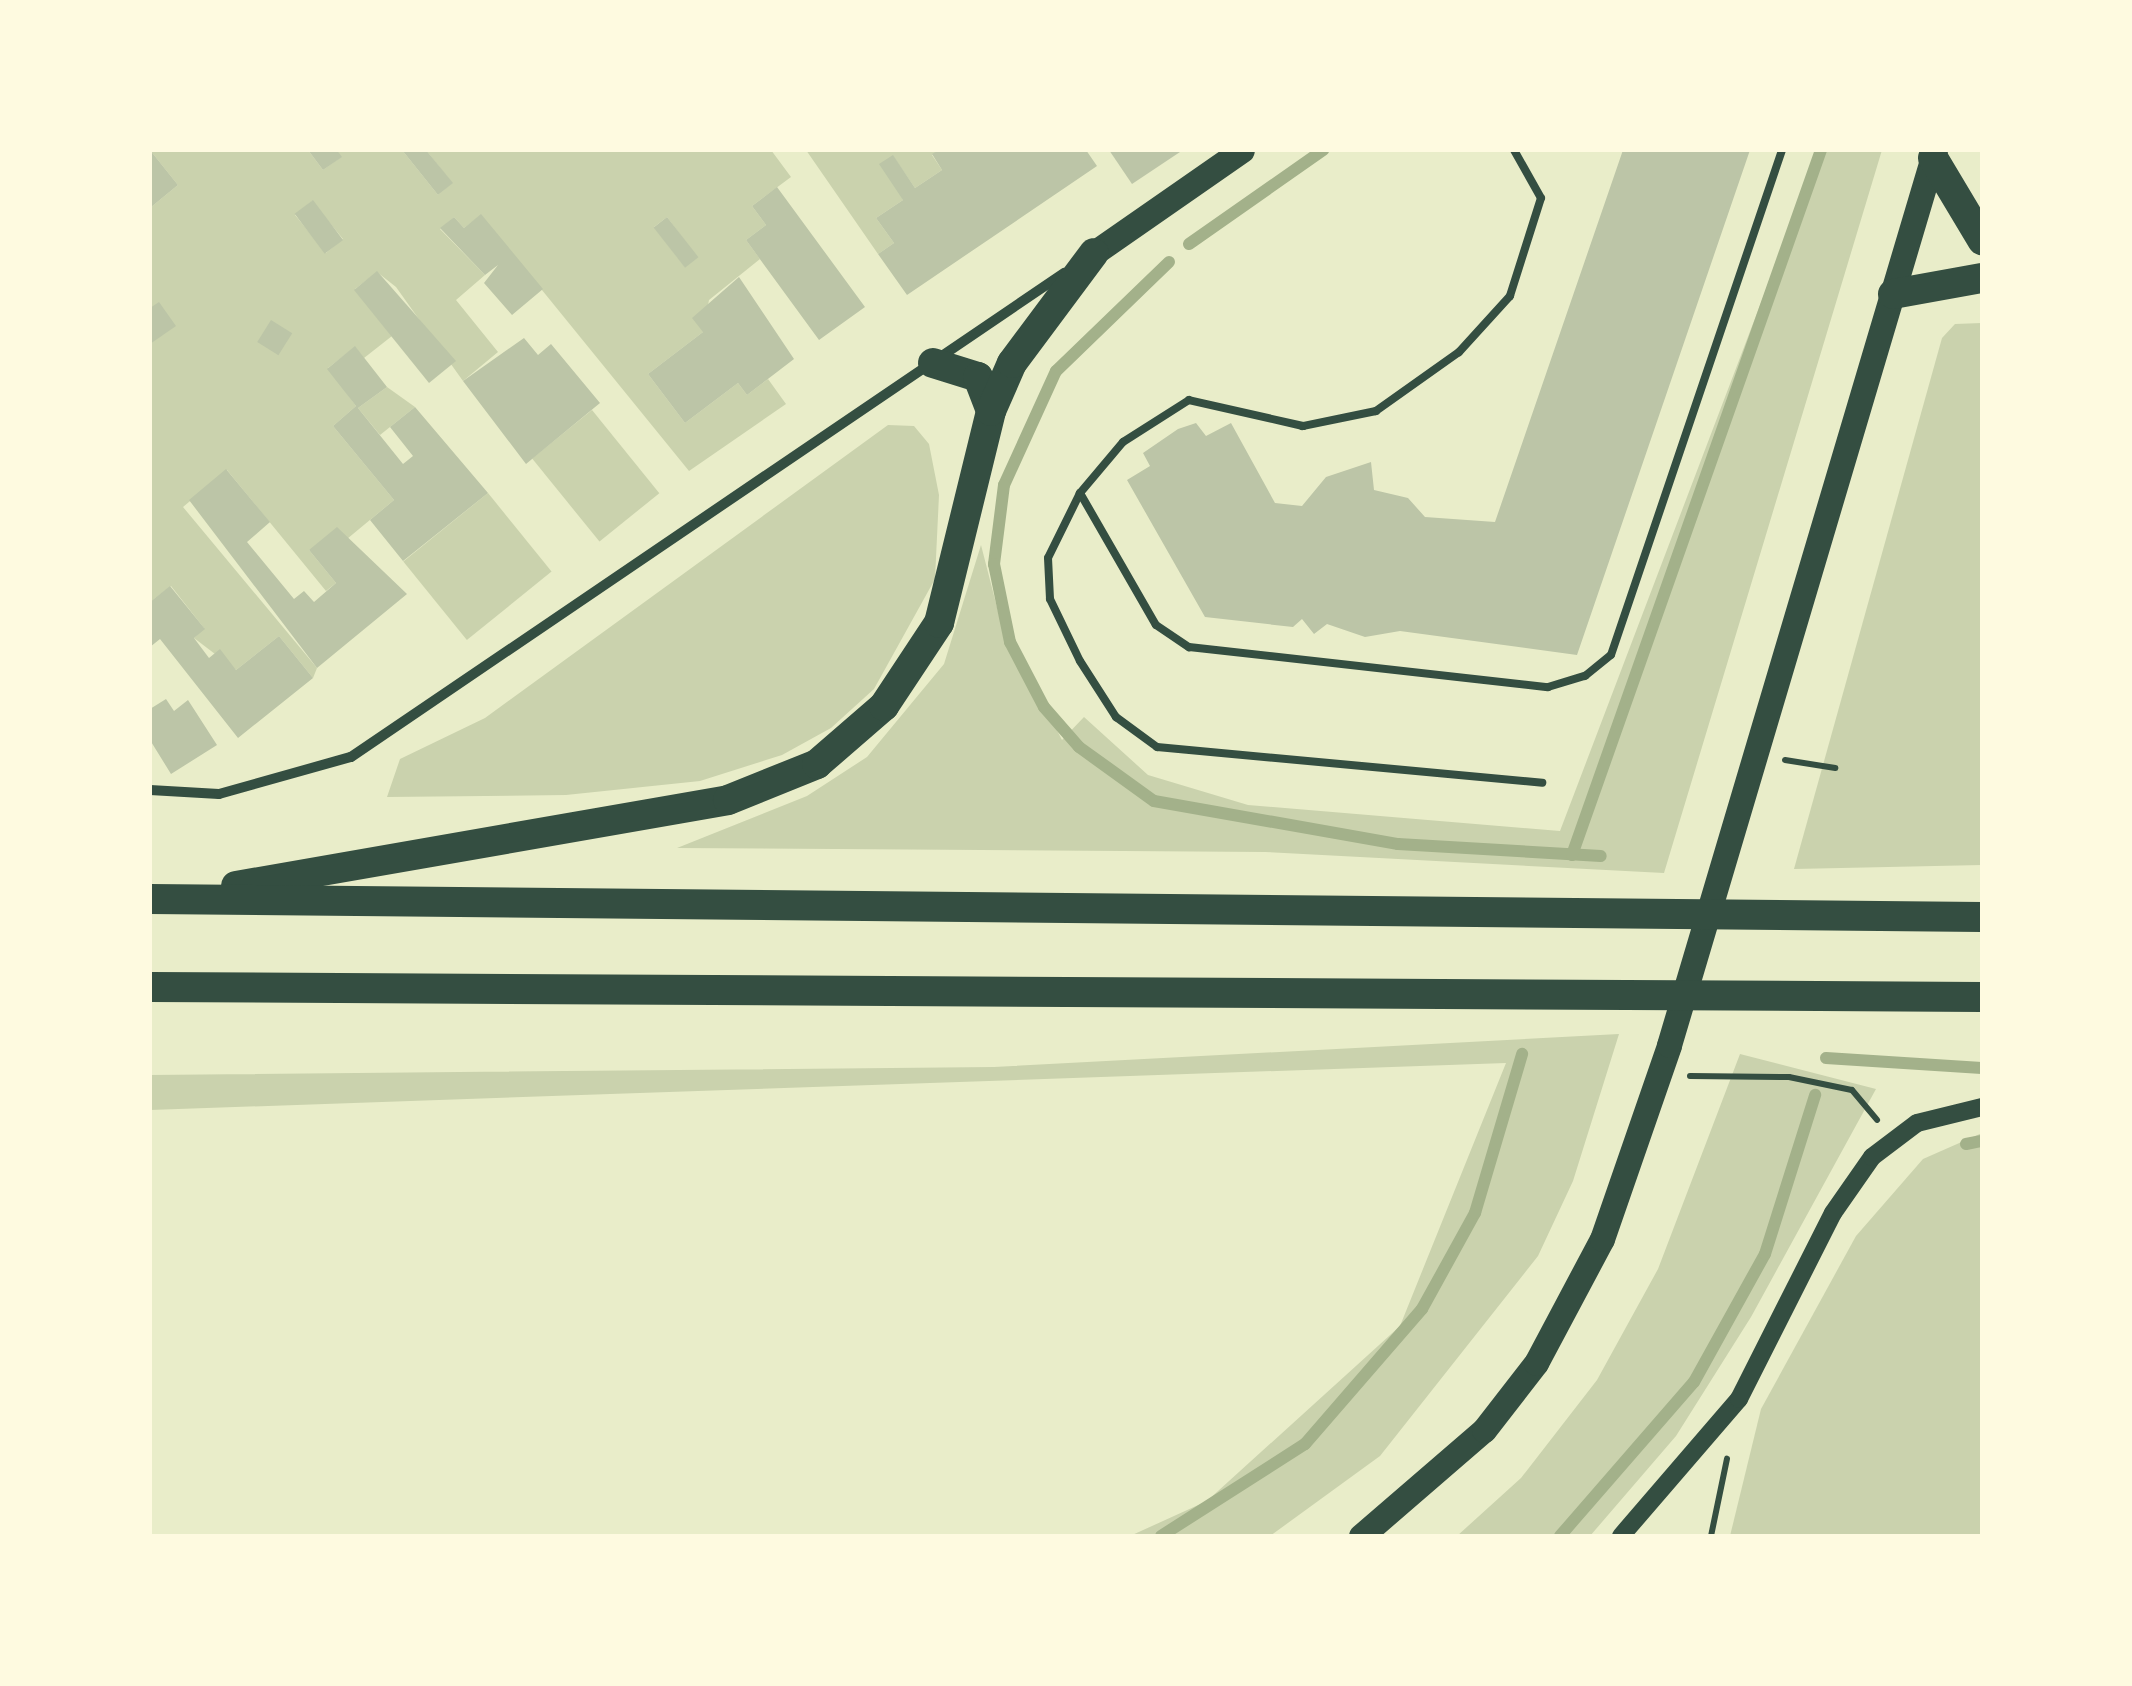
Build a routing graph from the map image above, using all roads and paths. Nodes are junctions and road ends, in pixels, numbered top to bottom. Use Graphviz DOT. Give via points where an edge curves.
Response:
graph roads {
  1 [pos="1242,150"];
  2 [pos="1514,150"];
  3 [pos="1782,150"];
  4 [pos="1934,154"];
  5 [pos="1982,240"];
  6 [pos="1094,252"];
  7 [pos="1982,278"];
  8 [pos="1894,294"];
  9 [pos="933,363"];
  10 [pos="991,410"];
  11 [pos="1080,493"];
  12 [pos="1754,755"];
  13 [pos="1835,768"];
  14 [pos="1542,783"];
  15 [pos="150,790"];
  16 [pos="156,899"];
  17 [pos="1982,917"];
  18 [pos="150,987"];
  19 [pos="1982,996"];
  20 [pos="1659,1076"];
  21 [pos="1982,1106"];
  22 [pos="1894,1141"];
  23 [pos="1739,1399"];
  24 [pos="1361,1536"];
  25 [pos="1621,1536"];
  26 [pos="1711,1536"];
  1 -- 6 [label="main road"];
  2 -- 11 [label="lane" via="1540,198 1510,296 1419,385 1376,411 1302,426 1190,400 1123,442"];
  3 -- 11 [label="lane" via="1610,654 1585,676 1548,687 1189,647 1156,625"];
  4 -- 5 [label="highway"];
  4 -- 8 [label="main road"];
  6 -- 9 [label="street"];
  6 -- 10 [label="highway" via="1012,363"];
  7 -- 8 [label="highway"];
  8 -- 12 [label="main road"];
  9 -- 10 [label="highway" via="978,376"];
  9 -- 15 [label="street" via="351,757 219,794"];
  10 -- 16 [label="highway" via="939,623 884,706 818,764 728,800"];
  11 -- 14 [label="lane" via="1048,558 1050,599 1116,717 1157,746"];
  12 -- 13 [label="path"];
  12 -- 20 [label="main road"];
  16 -- 17 [label="highway"];
  18 -- 19 [label="highway"];
  20 -- 22 [label="path" via="1789,1077 1852,1090"];
  20 -- 24 [label="main road" via="1602,1238 1536,1363 1484,1430"];
  21 -- 22 [label="street" via="1917,1123"];
  22 -- 23 [label="street" via="1833,1212"];
  23 -- 25 [label="street"];
  23 -- 26 [label="path"];
}
